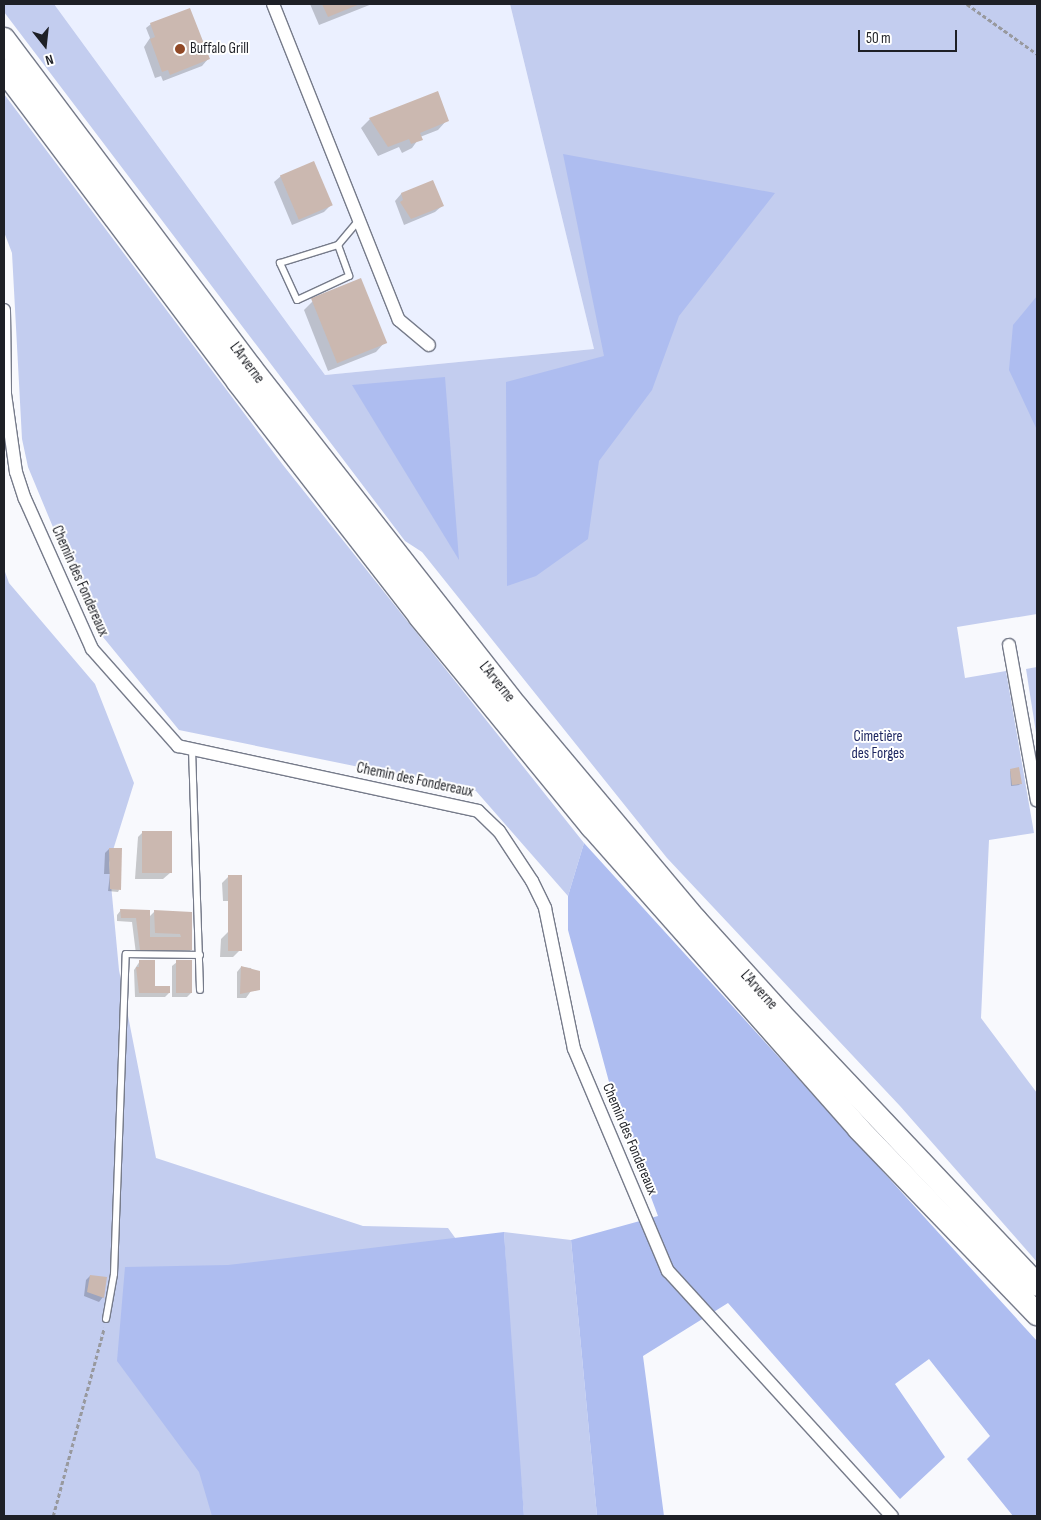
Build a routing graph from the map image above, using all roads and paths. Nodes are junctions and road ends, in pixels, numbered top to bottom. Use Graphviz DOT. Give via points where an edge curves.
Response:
graph roads {
  1 [pos="273,4"];
  2 [pos="967,4"];
  3 [pos="4,39"];
  4 [pos="1037,54"];
  5 [pos="4,70"];
  6 [pos="359,220"];
  7 [pos="338,245"];
  8 [pos="4,310"];
  9 [pos="429,345"];
  10 [pos="1009,645"];
  11 [pos="192,749"];
  12 [pos="1037,800"];
  13 [pos="200,955"];
  14 [pos="200,990"];
  15 [pos="1037,1285"];
  16 [pos="1037,1314"];
  17 [pos="106,1319"];
  18 [pos="53,1516"];
  19 [pos="892,1516"];
  1 -- 6 [label="street"];
  2 -- 4 [label="path"];
  3 -- 15 [label="highway, L'Arverne" via="311,447 517,707 696,920"];
  5 -- 16 [label="highway, L'Arverne" via="232,374 414,609 592,828 859,1129"];
  6 -- 7 [label="lane"];
  6 -- 9 [label="street" via="399,320"];
  7 -- 7 [label="lane" via="280,263 297,300 348,276"];
  8 -- 11 [label="street, Chemin des Fondereaux" via="5,394 10,438 25,499 92,649 178,746"];
  10 -- 12 [label="street"];
  11 -- 13 [label="lane"];
  11 -- 19 [label="street, Chemin des Fondereaux" via="478,811 499,831 532,881 544,908 574,1049 668,1271"];
  13 -- 14 [label="lane"];
  13 -- 17 [label="lane" via="126,954 114,1274"];
  17 -- 18 [label="path"];
}
